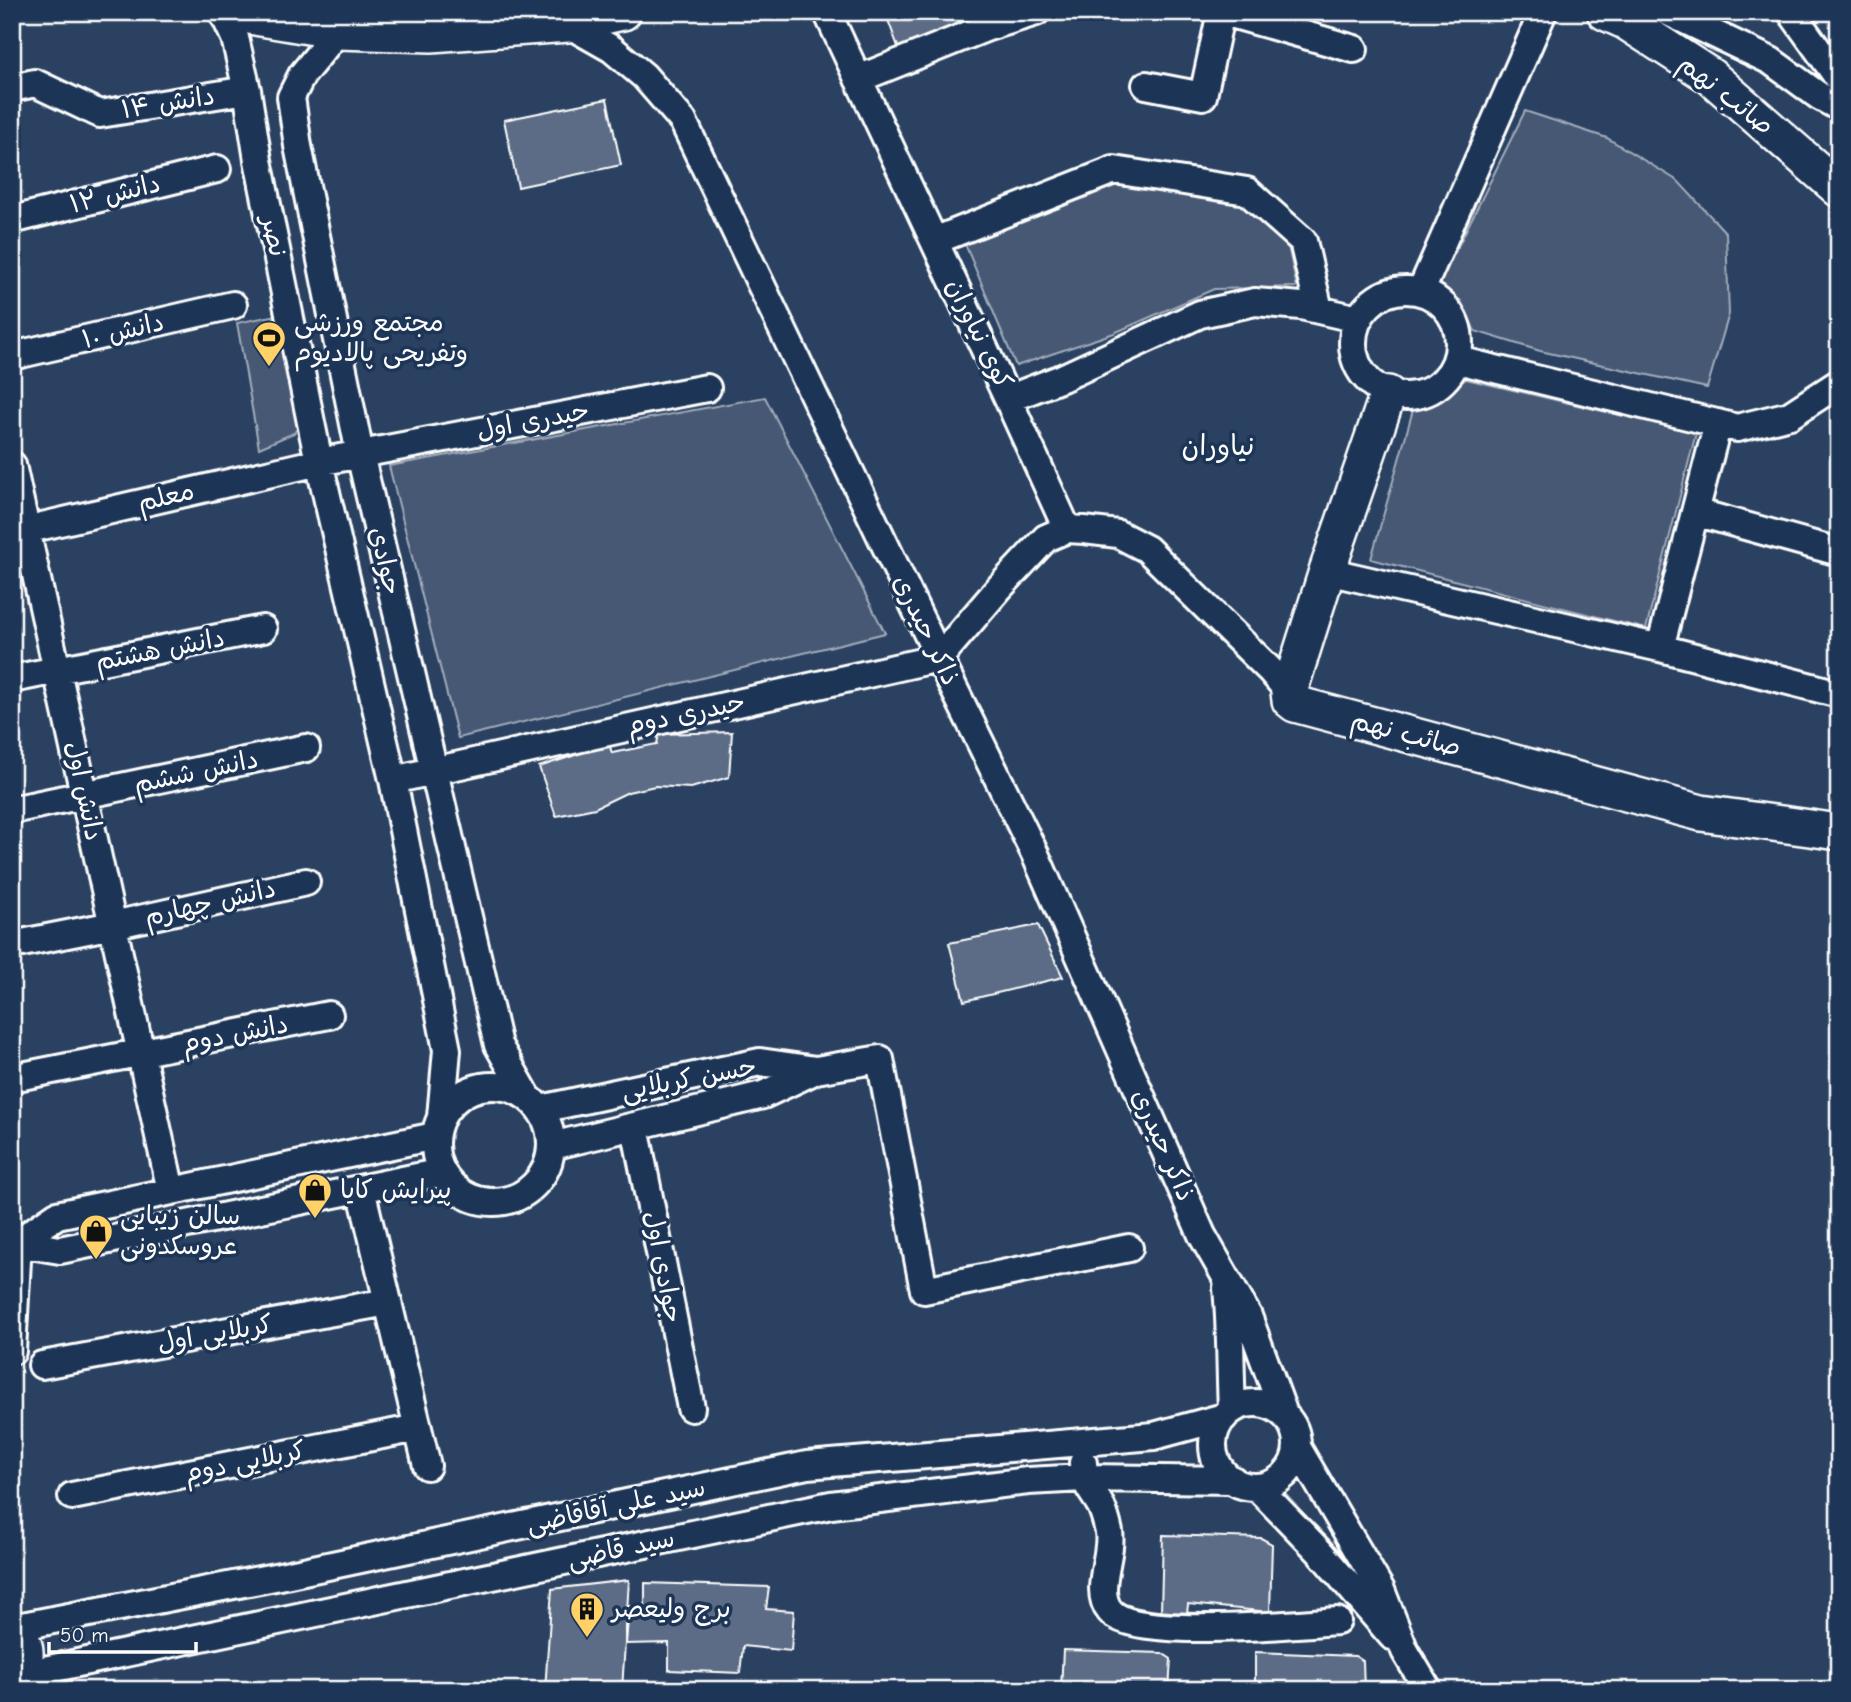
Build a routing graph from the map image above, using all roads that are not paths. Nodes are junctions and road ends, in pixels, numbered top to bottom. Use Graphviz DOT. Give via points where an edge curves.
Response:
graph roads {
  1 [pos="225,12"];
  2 [pos="623,12"];
  3 [pos="827,12"];
  4 [pos="1036,12"];
  5 [pos="1222,12"];
  6 [pos="1543,12"];
  7 [pos="1605,12"];
  8 [pos="1668,12"];
  9 [pos="1791,12"];
  10 [pos="568,24"];
  11 [pos="338,32"];
  12 [pos="1354,49"];
  13 [pos="858,79"];
  14 [pos="1839,79"];
  15 [pos="1146,85"];
  16 [pos="12,88"];
  17 [pos="247,90"];
  18 [pos="1839,107"];
  19 [pos="296,132"];
  20 [pos="255,139"];
  21 [pos="217,169"];
  22 [pos="1839,189"];
  23 [pos="12,220"];
  24 [pos="934,241"];
  25 [pos="1421,291"];
  26 [pos="233,305"];
  27 [pos="1320,310"];
  28 [pos="1358,319"];
  29 [pos="12,356"];
  30 [pos="1458,360"];
  31 [pos="1839,383"];
  32 [pos="707,388"];
  33 [pos="1388,394"];
  34 [pos="1008,399"];
  35 [pos="1718,423"];
  36 [pos="360,454"];
  37 [pos="319,462"];
  38 [pos="12,465"];
  39 [pos="1695,512"];
  40 [pos="1067,529"];
  41 [pos="20,531"];
  42 [pos="1839,552"];
  43 [pos="1327,571"];
  44 [pos="263,629"];
  45 [pos="1660,648"];
  46 [pos="939,658"];
  47 [pos="58,670"];
  48 [pos="12,679"];
  49 [pos="1289,692"];
  50 [pos="1839,694"];
  51 [pos="306,748"];
  52 [pos="433,770"];
  53 [pos="393,780"];
  54 [pos="85,795"];
  55 [pos="12,810"];
  56 [pos="1839,832"];
  57 [pos="306,882"];
  58 [pos="113,925"];
  59 [pos="12,945"];
  60 [pos="329,1015"];
  61 [pos="141,1053"];
  62 [pos="816,1070"];
  63 [pos="12,1078"];
  64 [pos="534,1102"];
  65 [pos="438,1126"];
  66 [pos="635,1127"];
  67 [pos="552,1146"];
  68 [pos="442,1172"];
  69 [pos="361,1189"];
  70 [pos="172,1191"];
  71 [pos="15,1242"];
  72 [pos="1129,1248"];
  73 [pos="1226,1280"];
  74 [pos="388,1302"];
  75 [pos="12,1351"];
  76 [pos="42,1365"];
  77 [pos="691,1408"];
  78 [pos="1228,1414"];
  79 [pos="1284,1414"];
  80 [pos="418,1428"];
  81 [pos="1083,1442"];
  82 [pos="1297,1447"];
  83 [pos="427,1466"];
  84 [pos="1084,1478"];
  85 [pos="1245,1483"];
  86 [pos="72,1496"];
  87 [pos="1337,1621"];
  88 [pos="12,1628"];
  89 [pos="1405,1651"];
  90 [pos="14,1676"];
  91 [pos="1428,1690"];
  1 -- 11 [label="main road"];
  1 -- 17 [label="street, نصر"];
  2 -- 10 [label="main road"];
  3 -- 13 [label="street, کوی نیاوران"];
  4 -- 13 [label="street"];
  5 -- 12 [label="street"];
  5 -- 15 [label="street" via="1203,96"];
  6 -- 25 [label="street"];
  7 -- 22 [label="main road, صائب نهم" via="1710,76"];
  8 -- 18 [label="street" via="1771,61"];
  9 -- 14 [label="street"];
  10 -- 11 [label="main road" via="431,34"];
  10 -- 46 [label="street, ذاکر حیدری" via="612,48 683,121"];
  11 -- 19 [label="street, جوادی" via="302,75 291,97"];
  13 -- 24 [label="street, کوی نیاوران"];
  16 -- 17 [label="street, دانش ۱۴" via="35,83 100,114"];
  17 -- 20 [label="street, نصر"];
  19 -- 20 [label="street"];
  19 -- 36 [label="street, جوادی"];
  20 -- 37 [label="street, نصر"];
  21 -- 23 [label="street, دانش ۱۲"];
  24 -- 27 [label="street" via="1114,170 1247,191 1303,241"];
  24 -- 34 [label="street, کوی نیاوران"];
  25 -- 28 [label="street" via="1385,294"];
  25 -- 30 [label="street" via="1450,312 1458,327"];
  26 -- 29 [label="street, دانش ۱۰"];
  27 -- 28 [label="street, کوی نیاوران"];
  27 -- 34 [label="street, کوی نیاوران" via="1255,302 1200,314"];
  28 -- 33 [label="street" via="1354,355 1361,372"];
  30 -- 33 [label="street" via="1437,387 1422,395"];
  30 -- 35 [label="street"];
  31 -- 35 [label="street" via="1790,415 1737,428"];
  32 -- 36 [label="street, حیدری اول"];
  33 -- 43 [label="main road"];
  34 -- 40 [label="street"];
  35 -- 39 [label="street"];
  36 -- 37 [label="street, حیدری اول"];
  36 -- 52 [label="street, جوادی"];
  37 -- 41 [label="street, معلم"];
  37 -- 53 [label="street, جوادی"];
  38 -- 41 [label="street, دانش اول"];
  39 -- 42 [label="street"];
  39 -- 45 [label="street"];
  40 -- 46 [label="street" via="1046,538"];
  40 -- 49 [label="street" via="1118,534 1147,549"];
  41 -- 47 [label="street, دانش اول"];
  43 -- 45 [label="street"];
  43 -- 49 [label="main road"];
  44 -- 47 [label="street, دانش هشتم"];
  45 -- 50 [label="street"];
  46 -- 52 [label="street, حیدری دوم"];
  46 -- 73 [label="street, ذاکر حیدری" via="1035,854"];
  47 -- 48 [label="street, دانش هشتم"];
  47 -- 54 [label="street, دانش اول"];
  49 -- 56 [label="main road, صائب نهم" via="1295,704 1701,813"];
  51 -- 54 [label="street, دانش ششم"];
  52 -- 53 [label="street, حیدری دوم"];
  52 -- 64 [label="street, جوادی" via="498,1045"];
  53 -- 65 [label="street, جوادی" via="447,1050"];
  54 -- 55 [label="street, دانش ششم"];
  54 -- 58 [label="street, دانش اول"];
  57 -- 58 [label="street, دانش چهارم"];
  58 -- 59 [label="street, دانش چهارم"];
  58 -- 61 [label="street, دانش اول"];
  60 -- 61 [label="street, دانش دوم"];
  61 -- 63 [label="street"];
  61 -- 70 [label="street, دانش اول"];
  62 -- 64 [label="street, حسن کربلایی" via="760,1062"];
  62 -- 66 [label="street, حسن کربلایی" via="763,1095"];
  62 -- 72 [label="street" via="880,1059 924,1290"];
  64 -- 65 [label="street" via="509,1087 470,1090 453,1101"];
  64 -- 67 [label="street" via="550,1127"];
  65 -- 68 [label="street" via="436,1154"];
  65 -- 70 [label="street"];
  66 -- 67 [label="street, حسن کربلایی"];
  66 -- 77 [label="street, جوادی اول"];
  67 -- 68 [label="street" via="539,1181 507,1201 470,1197"];
  68 -- 69 [label="street"];
  69 -- 71 [label="street" via="60,1251"];
  69 -- 74 [label="street"];
  70 -- 71 [label="street" via="57,1216"];
  71 -- 75 [label="street"];
  73 -- 78 [label="street"];
  73 -- 79 [label="street, ذاکر حیدری" via="1248,1316"];
  74 -- 76 [label="street, کربلایی اول"];
  74 -- 80 [label="street"];
  78 -- 79 [label="street" via="1253,1403"];
  78 -- 81 [label="street, سید علی آقاقاضی" via="1154,1436"];
  78 -- 85 [label="street" via="1217,1427 1213,1450 1223,1472"];
  79 -- 82 [label="street" via="1296,1434"];
  80 -- 83 [label="street"];
  80 -- 86 [label="street, کربلایی دوم"];
  81 -- 84 [label="street"];
  81 -- 88 [label="street, سید علی آقاقاضی" via="807,1465"];
  82 -- 85 [label="street" via="1295,1459 1280,1479 1269,1485"];
  82 -- 89 [label="street" via="1381,1590"];
  84 -- 85 [label="street, سید قاضی"];
  84 -- 87 [label="street" via="1108,1528 1103,1582 1110,1612 1143,1624 1179,1628"];
  84 -- 90 [label="street, سید قاضی" via="831,1505"];
  85 -- 89 [label="street" via="1319,1551"];
  88 -- 90 [label="main road" via="25,1645 26,1656"];
  89 -- 91 [label="street"];
}
